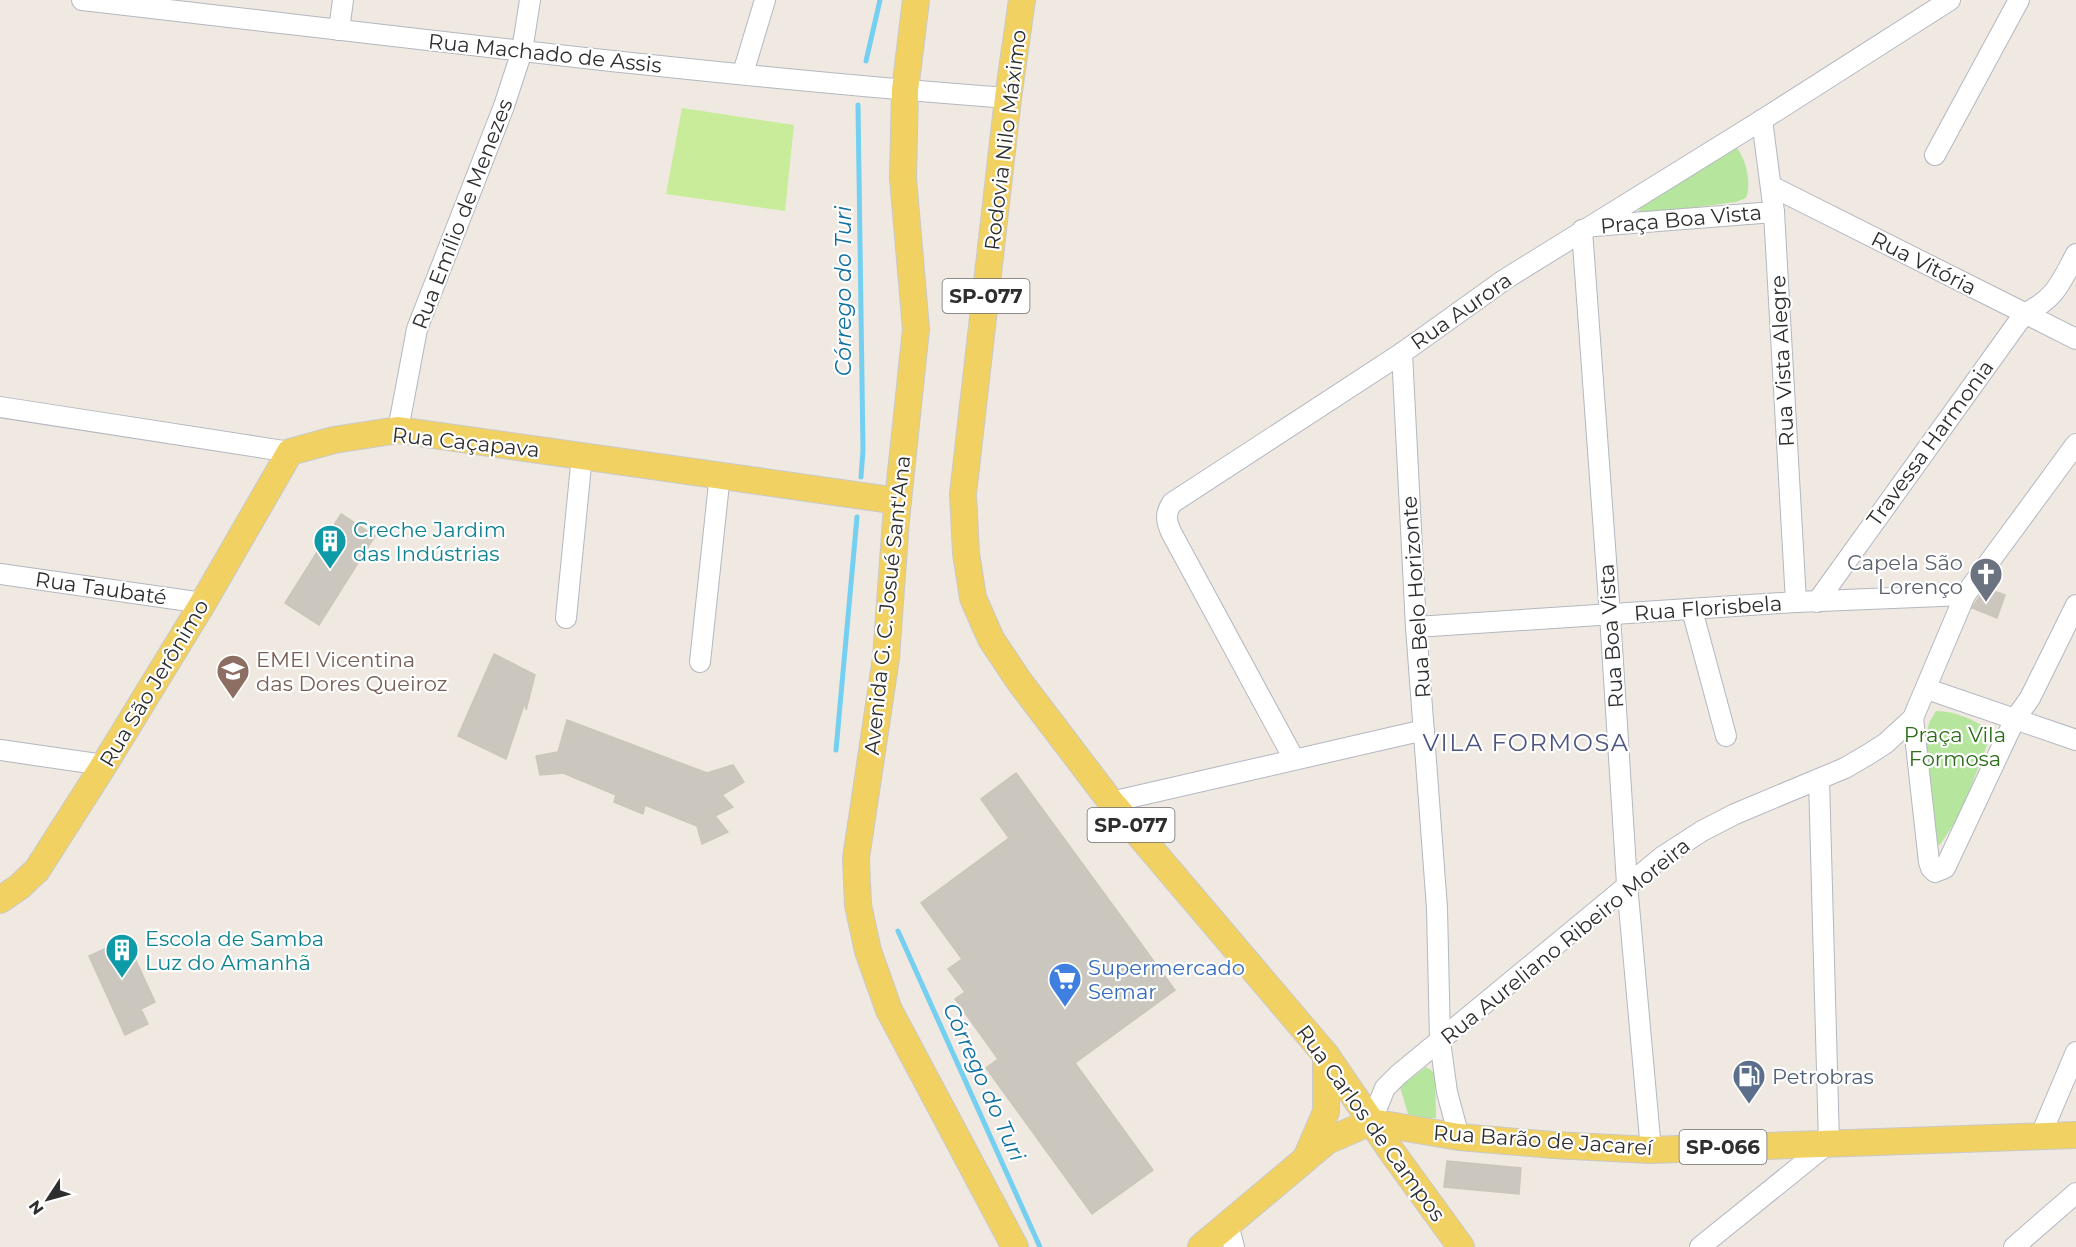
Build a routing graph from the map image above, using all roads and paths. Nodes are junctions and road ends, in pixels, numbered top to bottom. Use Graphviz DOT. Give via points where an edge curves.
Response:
graph roads {
  1 [pos="82,0"];
  2 [pos="343,0"];
  3 [pos="530,0"];
  4 [pos="765,0"];
  5 [pos="916,0"];
  6 [pos="1022,0"];
  7 [pos="1950,0"];
  8 [pos="2019,0"];
  9 [pos="156,4"];
  10 [pos="339,30"];
  11 [pos="522,51"];
  12 [pos="743,73"];
  13 [pos="905,90"];
  14 [pos="1008,98"];
  15 [pos="1762,120"];
  16 [pos="1935,155"];
  17 [pos="1771,186"];
  18 [pos="1773,212"];
  19 [pos="1585,228"];
  20 [pos="2076,254"];
  21 [pos="2024,314"];
  22 [pos="2076,339"];
  23 [pos="1402,353"];
  24 [pos="0,407"];
  25 [pos="398,430"];
  26 [pos="2076,444"];
  27 [pos="290,452"];
  28 [pos="582,456"];
  29 [pos="720,474"];
  30 [pos="963,494"];
  31 [pos="898,501"];
  32 [pos="0,574"];
  33 [pos="1965,595"];
  34 [pos="1796,602"];
  35 [pos="1817,602"];
  36 [pos="203,603"];
  37 [pos="2076,605"];
  38 [pos="1692,610"];
  39 [pos="1610,615"];
  40 [pos="566,618"];
  41 [pos="1416,627"];
  42 [pos="700,662"];
  43 [pos="1927,689"];
  44 [pos="1913,718"];
  45 [pos="2015,719"];
  46 [pos="1424,730"];
  47 [pos="1726,736"];
  48 [pos="2076,740"];
  49 [pos="0,750"];
  50 [pos="1294,759"];
  51 [pos="104,765"];
  52 [pos="1819,779"];
  53 [pos="1111,802"];
  54 [pos="1627,884"];
  55 [pos="0,900"];
  56 [pos="1440,1041"];
  57 [pos="2076,1052"];
  58 [pos="1326,1055"];
  59 [pos="1371,1122"];
  60 [pos="2076,1135"];
  61 [pos="1459,1137"];
  62 [pos="2040,1137"];
  63 [pos="1829,1143"];
  64 [pos="1651,1150"];
  65 [pos="1306,1159"];
  66 [pos="2076,1193"];
  67 [pos="1231,1235"];
  68 [pos="1015,1247"];
  69 [pos="1202,1247"];
  70 [pos="1461,1247"];
  71 [pos="1700,1247"];
  72 [pos="2014,1247"];
  1 -- 9 [label="street, Rua Machado de Assis"];
  2 -- 10 [label="street"];
  3 -- 11 [label="street, Rua Emílio de Menezes"];
  4 -- 12 [label="street"];
  5 -- 13 [label="main road, Avenida G. C. Josué Sant'Ana"];
  6 -- 14 [label="main road, Rodovia Nilo Máximo / SP-077"];
  7 -- 15 [label="street, Rua Aurora"];
  8 -- 16 [label="street"];
  9 -- 10 [label="street, Rua Machado de Assis"];
  10 -- 11 [label="street, Rua Machado de Assis"];
  11 -- 12 [label="street, Rua Machado de Assis"];
  11 -- 25 [label="street, Rua Emílio de Menezes" via="417,329"];
  12 -- 13 [label="street, Rua Machado de Assis"];
  13 -- 14 [label="street, Rua Machado de Assis"];
  13 -- 31 [label="main road, Avenida G. C. Josué Sant'Ana" via="903,178 915,329"];
  14 -- 30 [label="main road, Rodovia Nilo Máximo / SP-077"];
  15 -- 17 [label="street, Rua Vista Alegre"];
  15 -- 19 [label="street, Rua Aurora"];
  17 -- 18 [label="street, Rua Vista Alegre"];
  17 -- 21 [label="street, Rua Vitória"];
  18 -- 19 [label="street, Praça Boa Vista"];
  18 -- 34 [label="street, Rua Vista Alegre"];
  19 -- 23 [label="street, Rua Aurora"];
  19 -- 39 [label="street, Rua Boa Vista"];
  20 -- 21 [label="street" via="2057,290 2042,305"];
  21 -- 22 [label="street, Rua Vitória"];
  21 -- 35 [label="street, Travessa Harmonia"];
  23 -- 41 [label="street, Rua Belo Horizonte"];
  23 -- 50 [label="street, Rua Aurora" via="1181,495 1167,511 1171,532"];
  24 -- 27 [label="street, Rua Caçapava"];
  25 -- 27 [label="main road, Rua Caçapava"];
  25 -- 28 [label="main road, Rua Caçapava"];
  26 -- 33 [label="street, Rua Aureliano Ribeiro Moreira"];
  27 -- 36 [label="main road, Rua São Jerônimo"];
  28 -- 29 [label="main road, Rua Caçapava"];
  28 -- 40 [label="street"];
  29 -- 31 [label="main road, Rua Caçapava"];
  29 -- 42 [label="street"];
  30 -- 53 [label="main road, Rua Carlos de Campos / SP-077" via="973,598 991,639"];
  31 -- 68 [label="main road, Avenida G. C. Josué Sant'Ana" via="886,658 856,858 858,904 868,951 889,1010"];
  32 -- 36 [label="street, Rua Taubaté"];
  33 -- 35 [label="street, Rua Florisbela"];
  33 -- 43 [label="street, Rua Aureliano Ribeiro Moreira"];
  34 -- 35 [label="street, Rua Florisbela"];
  34 -- 38 [label="street, Rua Florisbela"];
  36 -- 51 [label="main road, Rua São Jerônimo"];
  37 -- 45 [label="street" via="2030,698"];
  38 -- 39 [label="street, Rua Florisbela"];
  38 -- 47 [label="street"];
  39 -- 41 [label="street, Rua Florisbela"];
  39 -- 54 [label="street, Rua Boa Vista"];
  41 -- 46 [label="street, Rua Belo Horizonte"];
  43 -- 44 [label="street, Rua Aureliano Ribeiro Moreira"];
  43 -- 45 [label="street"];
  44 -- 45 [label="street" via="1929,862 1935,872 1946,868"];
  44 -- 52 [label="street, Rua Aureliano Ribeiro Moreira" via="1886,743"];
  45 -- 48 [label="street"];
  46 -- 50 [label="street"];
  46 -- 56 [label="street, Rua Belo Horizonte" via="1437,908"];
  49 -- 51 [label="street"];
  50 -- 53 [label="street"];
  51 -- 55 [label="main road, Rua São Jerônimo" via="37,870"];
  52 -- 54 [label="street, Rua Aureliano Ribeiro Moreira" via="1735,813 1702,831"];
  52 -- 63 [label="street"];
  53 -- 58 [label="main road, Rua Carlos de Campos / SP-077"];
  54 -- 56 [label="street, Rua Aureliano Ribeiro Moreira"];
  54 -- 64 [label="street, Rua Boa Vista"];
  56 -- 59 [label="street, Rua Aureliano Ribeiro Moreira" via="1385,1088"];
  56 -- 61 [label="street, Rua Belo Horizonte" via="1447,1092"];
  57 -- 62 [label="street"];
  58 -- 59 [label="main road, Rua Carlos de Campos / SP-077"];
  58 -- 65 [label="main road" via="1326,1112"];
  59 -- 61 [label="main road, Rua Barão de Jacareí / SP-066"];
  59 -- 65 [label="main road" via="1327,1141"];
  59 -- 70 [label="main road, Rua Carlos de Campos"];
  60 -- 62 [label="main road, Rua Barão de Jacareí / SP-066"];
  61 -- 64 [label="main road, Rua Barão de Jacareí / SP-066"];
  62 -- 63 [label="main road, Rua Barão de Jacareí / SP-066"];
  63 -- 64 [label="main road, Rua Barão de Jacareí / SP-066"];
  63 -- 71 [label="street"];
  65 -- 67 [label="main road"];
  66 -- 72 [label="street"];
  67 -- 69 [label="main road"];
}
